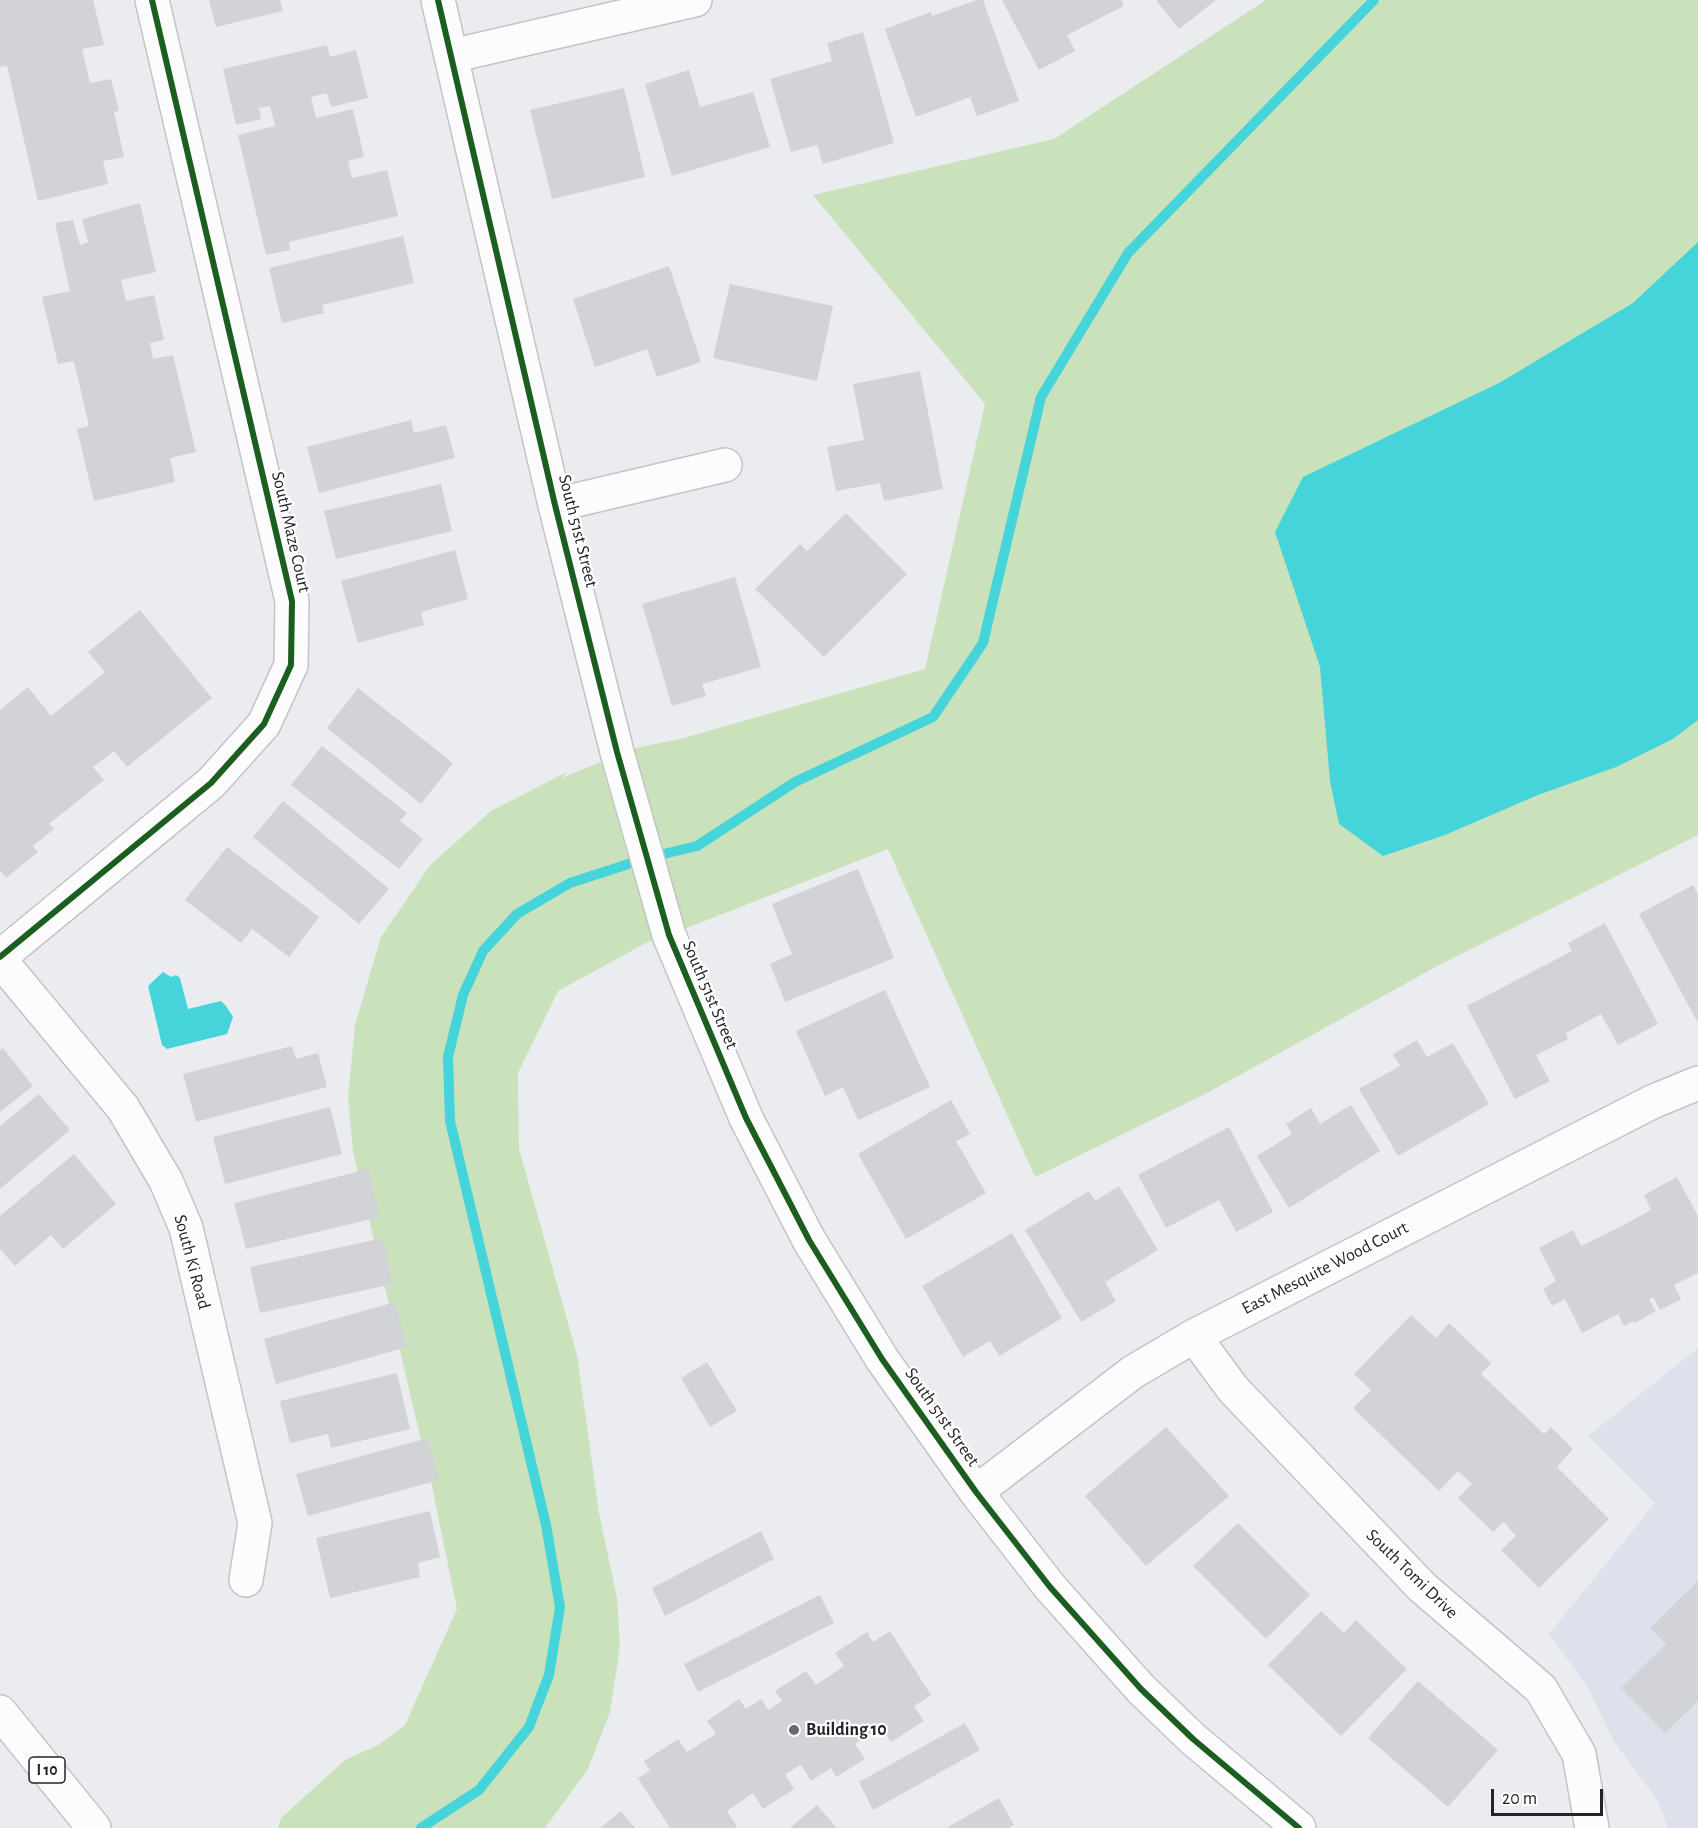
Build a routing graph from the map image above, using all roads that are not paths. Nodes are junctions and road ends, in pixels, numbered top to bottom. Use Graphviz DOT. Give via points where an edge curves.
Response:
graph roads {
  1 [pos="152,0"];
  2 [pos="438,0"];
  3 [pos="695,0"];
  4 [pos="451,56"];
  5 [pos="725,465"];
  6 [pos="555,505"];
  7 [pos="0,958"];
  8 [pos="1698,1083"];
  9 [pos="1194,1336"];
  10 [pos="976,1492"];
  11 [pos="246,1580"];
  12 [pos="0,1712"];
  13 [pos="94,1828"];
  14 [pos="1299,1828"];
  15 [pos="1592,1828"];
  1 -- 7 [label="main road, South Maze Court" via="292,601 291,665 264,724 211,783"];
  2 -- 4 [label="main road, South 51st Street"];
  3 -- 4 [label="main road"];
  4 -- 6 [label="main road, South 51st Street"];
  5 -- 6 [label="main road, South 51st Street"];
  6 -- 10 [label="main road, South 51st Street" via="617,752 669,935 706,1026 746,1118 809,1240 882,1359"];
  7 -- 11 [label="main road, South Ki Road" via="123,1108 166,1181 186,1228 255,1523"];
  8 -- 9 [label="main road, East Mesquite Wood Court" via="1652,1102"];
  9 -- 10 [label="main road, East Mesquite Wood Court" via="1133,1372"];
  9 -- 15 [label="main road, South Tomi Drive" via="1233,1389 1423,1588 1541,1689 1579,1754"];
  10 -- 14 [label="main road, South 51st Street" via="1050,1587 1141,1689 1193,1739"];
  12 -- 13 [label="main road, I 10"];
}
